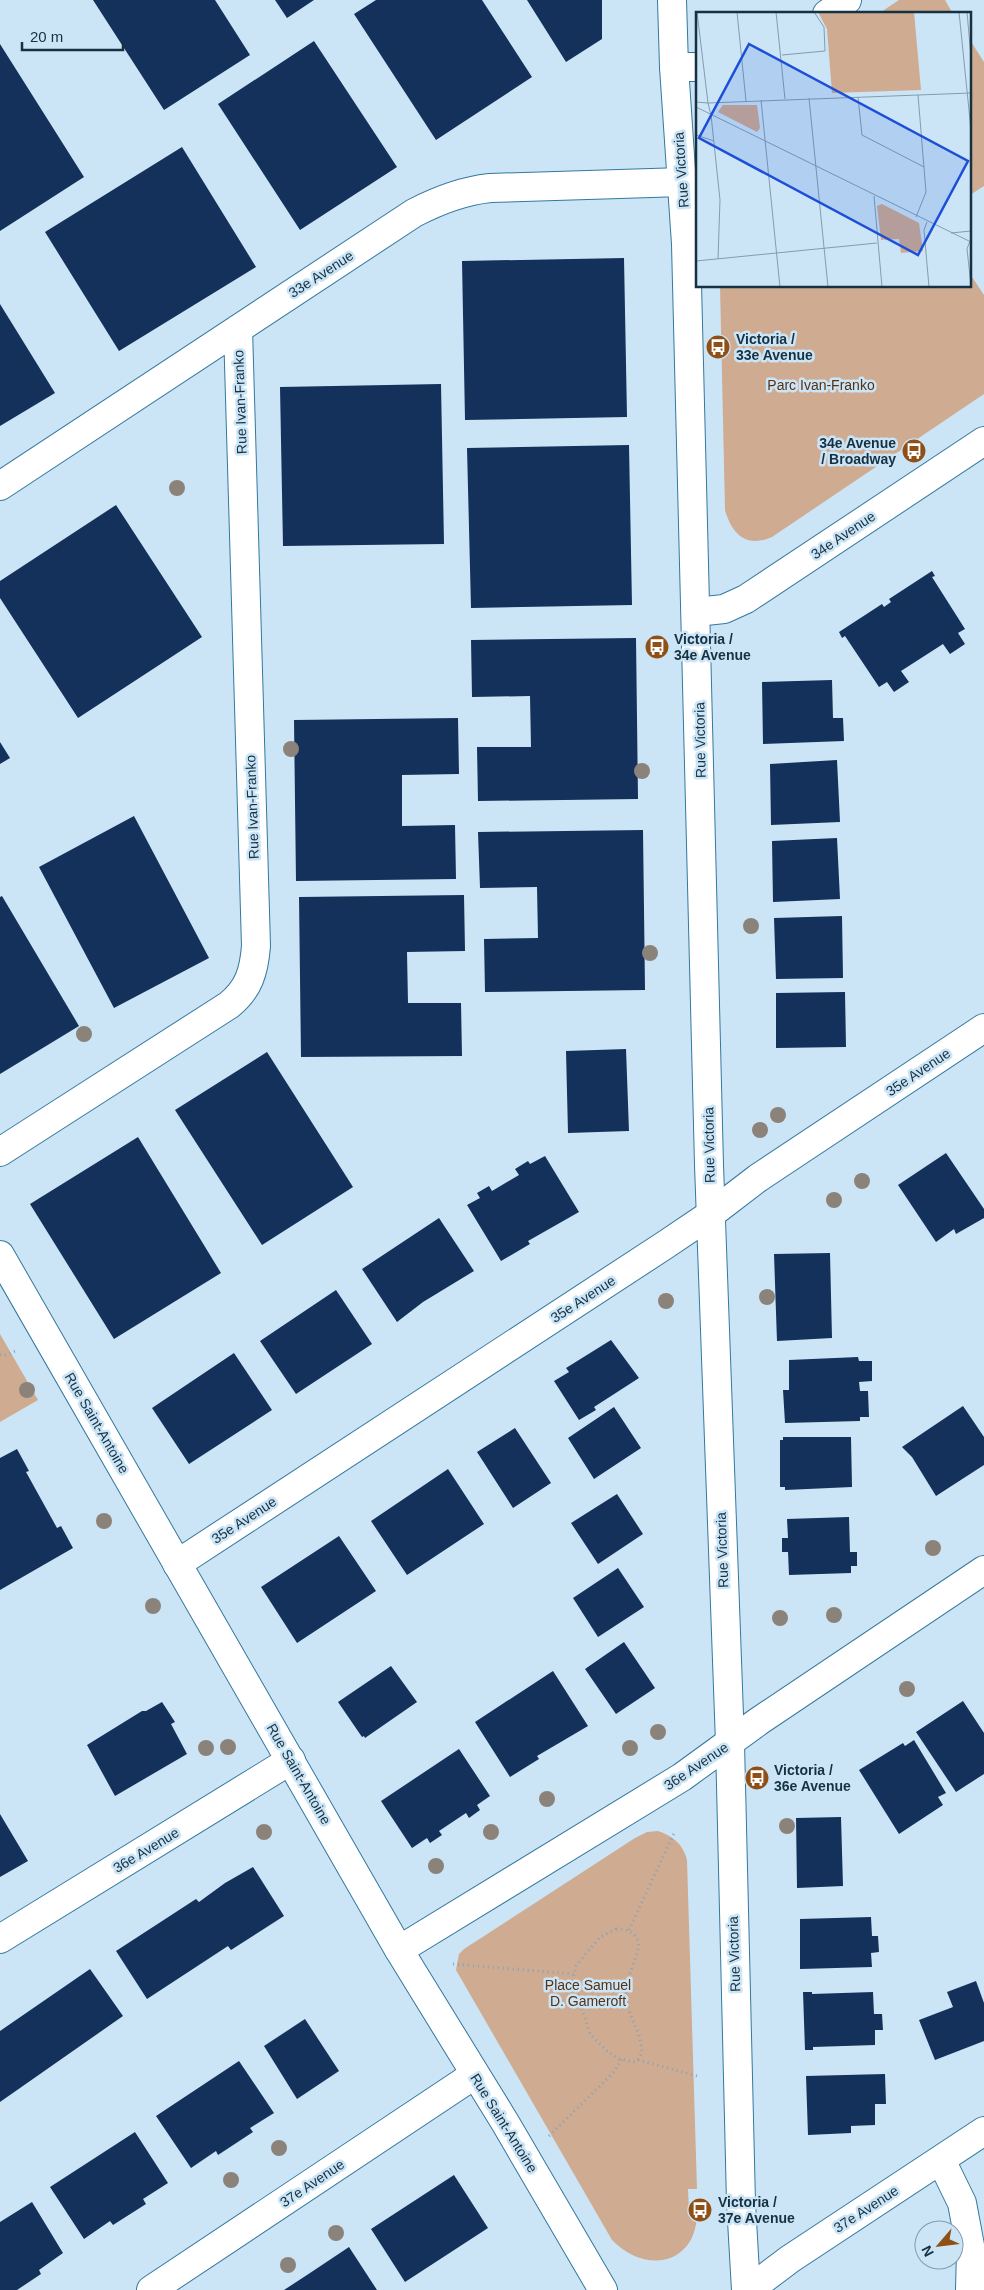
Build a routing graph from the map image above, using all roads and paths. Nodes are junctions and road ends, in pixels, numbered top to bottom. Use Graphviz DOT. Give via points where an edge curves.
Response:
graph roads {
  1 [pos="672,0"];
  2 [pos="847,0"];
  3 [pos="830,12"];
  4 [pos="686,67"];
  5 [pos="683,182"];
  6 [pos="238,328"];
  7 [pos="984,441"];
  8 [pos="0,486"];
  9 [pos="696,612"];
  10 [pos="984,1028"];
  11 [pos="0,1152"];
  12 [pos="711,1214"];
  13 [pos="0,1255"];
  14 [pos="15,1352"];
  15 [pos="0,1355"];
  16 [pos="177,1564"];
  17 [pos="984,1570"];
  18 [pos="730,1744"];
  19 [pos="291,1760"];
  20 [pos="674,1833"];
  21 [pos="629,1930"];
  22 [pos="0,1939"];
  23 [pos="399,1950"];
  24 [pos="453,1964"];
  25 [pos="574,1974"];
  26 [pos="622,2059"];
  27 [pos="638,2060"];
  28 [pos="474,2076"];
  29 [pos="697,2076"];
  30 [pos="984,2130"];
  31 [pos="547,2138"];
  32 [pos="940,2160"];
  33 [pos="604,2288"];
  34 [pos="151,2290"];
  35 [pos="746,2290"];
  36 [pos="750,2290"];
  37 [pos="970,2290"];
  1 -- 4 [label="street, Rue Victoria"];
  2 -- 3 [label="street"];
  4 -- 5 [label="street, Rue Victoria"];
  5 -- 6 [label="street, 33e Avenue" via="490,188 452,196 414,213"];
  5 -- 9 [label="street, Rue Victoria"];
  6 -- 8 [label="street, 33e Avenue"];
  6 -- 11 [label="street, Rue Ivan-Franko" via="256,946 253,973 243,991 229,1005"];
  7 -- 9 [label="street, 34e Avenue" via="746,599 724,609"];
  9 -- 12 [label="street, Rue Victoria"];
  10 -- 12 [label="street, 35e Avenue" via="758,1178"];
  12 -- 16 [label="street, 35e Avenue"];
  12 -- 18 [label="street, Rue Victoria"];
  13 -- 16 [label="street, Rue Saint-Antoine"];
  14 -- 15 [label="path"];
  16 -- 19 [label="street, Rue Saint-Antoine"];
  17 -- 18 [label="street, 36e Avenue" via="759,1721"];
  18 -- 23 [label="street, 36e Avenue" via="675,1782"];
  18 -- 35 [label="street, Rue Victoria"];
  19 -- 22 [label="street, 36e Avenue"];
  19 -- 23 [label="street, Rue Saint-Antoine"];
  20 -- 21 [label="path"];
  21 -- 25 [label="path" via="616,1929 600,1938 576,1966"];
  21 -- 27 [label="path" via="639,1946 625,1992 642,2044"];
  23 -- 28 [label="street, Rue Saint-Antoine"];
  24 -- 25 [label="path"];
  25 -- 26 [label="path" via="576,1993 590,2034 607,2051"];
  26 -- 27 [label="path"];
  26 -- 31 [label="path" via="614,2072"];
  27 -- 29 [label="path"];
  28 -- 33 [label="street, Rue Saint-Antoine"];
  28 -- 34 [label="street, 37e Avenue"];
  30 -- 32 [label="street, 37e Avenue"];
  32 -- 36 [label="street, 37e Avenue" via="790,2259"];
  32 -- 37 [label="street" via="962,2203 971,2251"];
}
